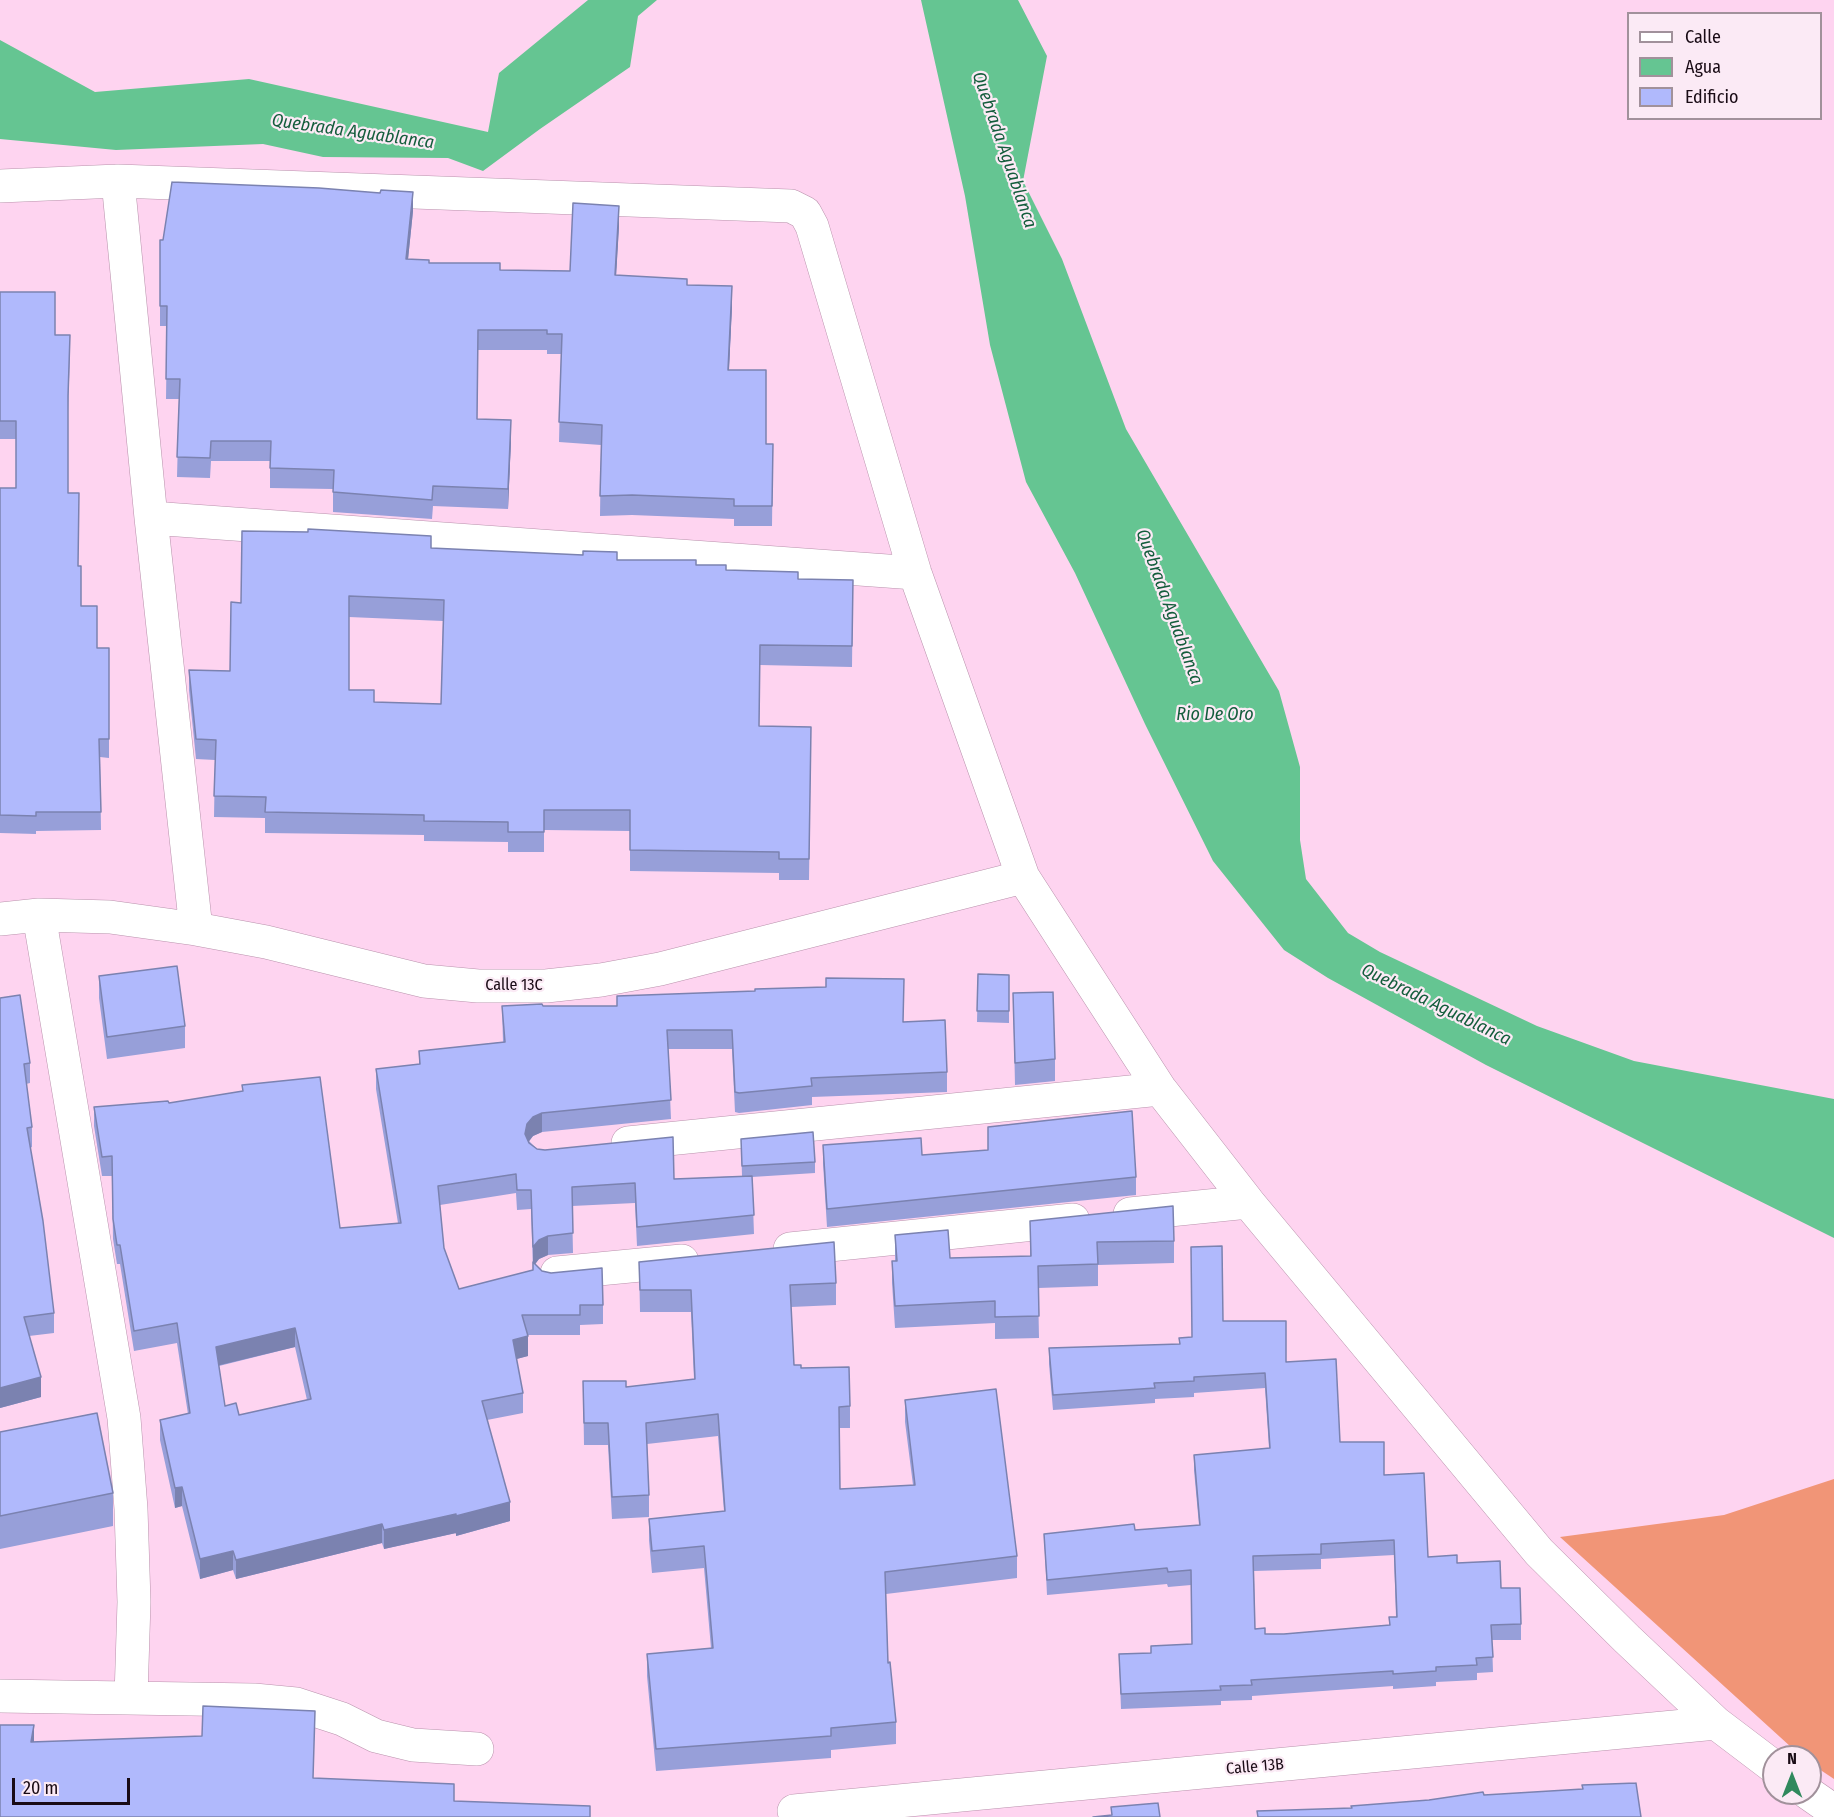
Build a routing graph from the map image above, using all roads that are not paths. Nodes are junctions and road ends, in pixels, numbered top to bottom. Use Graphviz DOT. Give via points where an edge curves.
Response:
graph roads {
  1 [pos="118,181"];
  2 [pos="0,186"];
  3 [pos="151,518"];
  4 [pos="915,573"];
  5 [pos="1023,877"];
  6 [pos="39,915"];
  7 [pos="0,920"];
  8 [pos="196,928"];
  9 [pos="1160,1089"];
  10 [pos="604,1145"];
  11 [pos="1248,1202"];
  12 [pos="763,1252"];
  13 [pos="715,1257"];
  14 [pos="550,1274"];
  15 [pos="123,1418"];
  16 [pos="90,1424"];
  17 [pos="0,1696"];
  18 [pos="131,1697"];
  19 [pos="1716,1723"];
  20 [pos="477,1749"];
  21 [pos="1762,1758"];
  22 [pos="794,1811"];
  1 -- 2 [label="street"];
  1 -- 3 [label="street"];
  1 -- 4 [label="street" via="791,206 805,213 812,226"];
  3 -- 4 [label="street"];
  3 -- 8 [label="street"];
  4 -- 5 [label="street"];
  5 -- 8 [label="street, Calle 13C" via="660,969 546,986 424,981"];
  5 -- 9 [label="street"];
  6 -- 7 [label="street, Calle 13C"];
  6 -- 8 [label="street, Calle 13C" via="110,917"];
  6 -- 15 [label="street"];
  9 -- 10 [label="street"];
  9 -- 11 [label="street"];
  11 -- 12 [label="street"];
  11 -- 19 [label="street" via="1539,1552"];
  13 -- 14 [label="street"];
  15 -- 16 [label="street"];
  15 -- 18 [label="street" via="133,1556"];
  17 -- 18 [label="street"];
  18 -- 20 [label="street" via="296,1704 342,1719 376,1736 413,1745"];
  19 -- 21 [label="street"];
  19 -- 22 [label="street, Calle 13B"];
}
